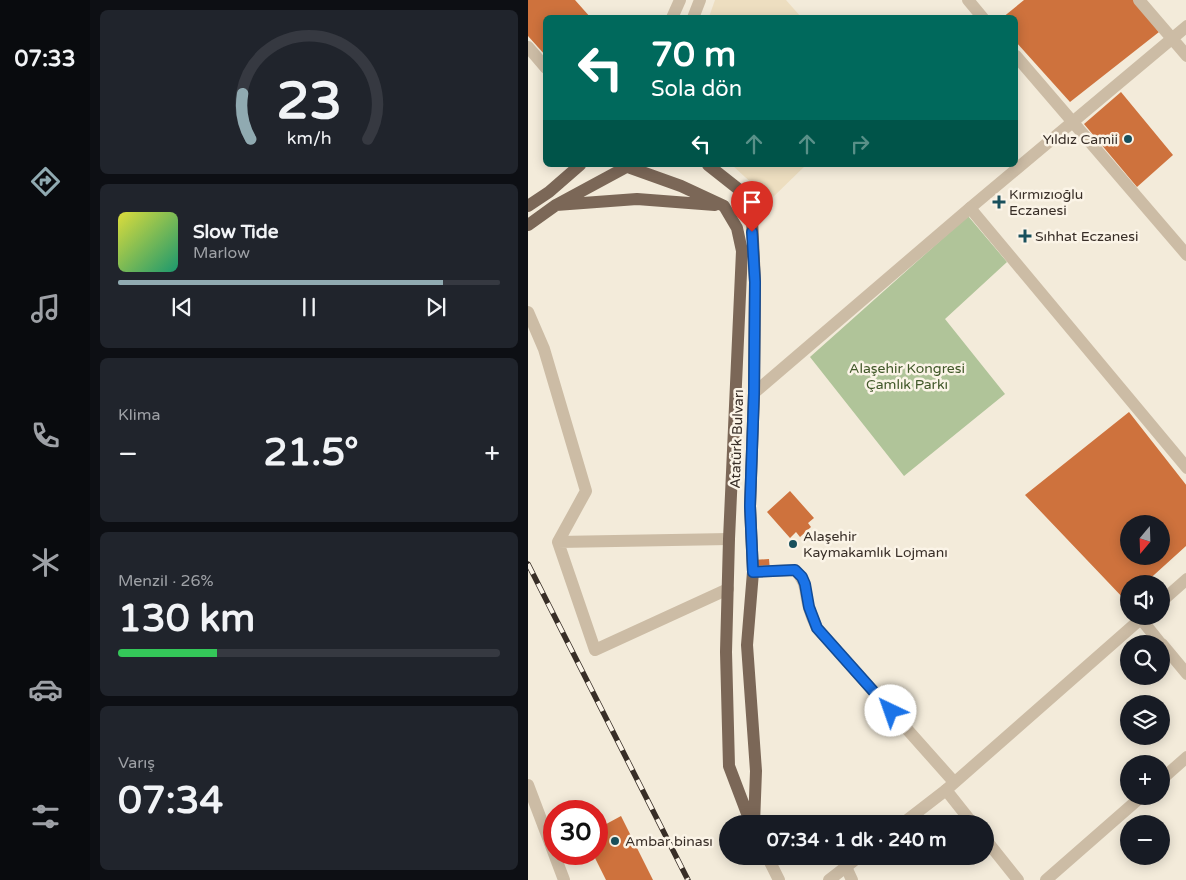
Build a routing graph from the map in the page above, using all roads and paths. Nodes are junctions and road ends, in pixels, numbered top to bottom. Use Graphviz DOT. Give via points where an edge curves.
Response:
graph roads {
  1 [pos="680,0"];
  2 [pos="700,0"];
  3 [pos="968,0"];
  4 [pos="1139,0"];
  5 [pos="673,15"];
  6 [pos="694,15"];
  7 [pos="980,15"];
  8 [pos="1186,26"];
  9 [pos="1172,39"];
  10 [pos="528,47"];
  11 [pos="1186,56"];
  12 [pos="1018,58"];
  13 [pos="543,64"];
  14 [pos="1072,122"];
  15 [pos="578,167"];
  16 [pos="626,167"];
  17 [pos="631,167"];
  18 [pos="711,167"];
  19 [pos="556,205"];
  20 [pos="528,206"];
  21 [pos="724,206"];
  22 [pos="970,208"];
  23 [pos="528,225"];
  24 [pos="1186,255"];
  25 [pos="528,312"];
  26 [pos="754,393"];
  27 [pos="1186,468"];
  28 [pos="729,539"];
  29 [pos="558,542"];
  30 [pos="753,572"];
  31 [pos="1186,579"];
  32 [pos="728,589"];
  33 [pos="1170,594"];
  34 [pos="1135,625"];
  35 [pos="1170,654"];
  36 [pos="1186,674"];
  37 [pos="1186,757"];
  38 [pos="1170,772"];
  39 [pos="528,785"];
  40 [pos="950,786"];
  41 [pos="1132,805"];
  42 [pos="749,815"];
  43 [pos="754,815"];
  44 [pos="913,815"];
  45 [pos="968,815"];
  46 [pos="994,850"];
  47 [pos="772,865"];
  48 [pos="850,865"];
  49 [pos="846,868"];
  50 [pos="564,880"];
  51 [pos="779,880"];
  52 [pos="829,880"];
  53 [pos="852,880"];
  54 [pos="1018,880"];
  55 [pos="1046,880"];
  1 -- 5 [label="street"];
  2 -- 6 [label="street"];
  3 -- 7 [label="street"];
  4 -- 9 [label="street"];
  8 -- 9 [label="street"];
  9 -- 11 [label="street"];
  9 -- 14 [label="street"];
  10 -- 13 [label="street"];
  12 -- 14 [label="street"];
  14 -- 22 [label="street"];
  14 -- 24 [label="street"];
  15 -- 20 [label="main road"];
  16 -- 19 [label="main road"];
  17 -- 21 [label="main road"];
  18 -- 26 [label="main road, Atatürk Bulvarı" via="751,199 755,282"];
  19 -- 21 [label="main road" via="637,199"];
  19 -- 23 [label="main road"];
  21 -- 28 [label="main road, Atatürk Bulvarı" via="737,228 742,252"];
  22 -- 26 [label="street"];
  22 -- 27 [label="street"];
  25 -- 29 [label="street" via="544,349 586,492"];
  26 -- 30 [label="main road, Atatürk Bulvarı" via="750,506"];
  28 -- 29 [label="street"];
  28 -- 32 [label="main road, Atatürk Bulvarı"];
  29 -- 32 [label="street" via="595,650"];
  30 -- 40 [label="street" via="795,570 802,577 817,628"];
  30 -- 43 [label="main road, Atatürk Bulvarı" via="748,645 756,771"];
  31 -- 33 [label="street"];
  32 -- 42 [label="main road, Atatürk Bulvarı" via="729,766"];
  34 -- 40 [label="street"];
  35 -- 36 [label="street"];
  37 -- 38 [label="street"];
  39 -- 50 [label="street"];
  40 -- 44 [label="street"];
  40 -- 45 [label="street"];
  41 -- 55 [label="street"];
  46 -- 54 [label="street"];
  47 -- 51 [label="street"];
  48 -- 49 [label="street"];
  49 -- 52 [label="street"];
  49 -- 53 [label="street"];
}
